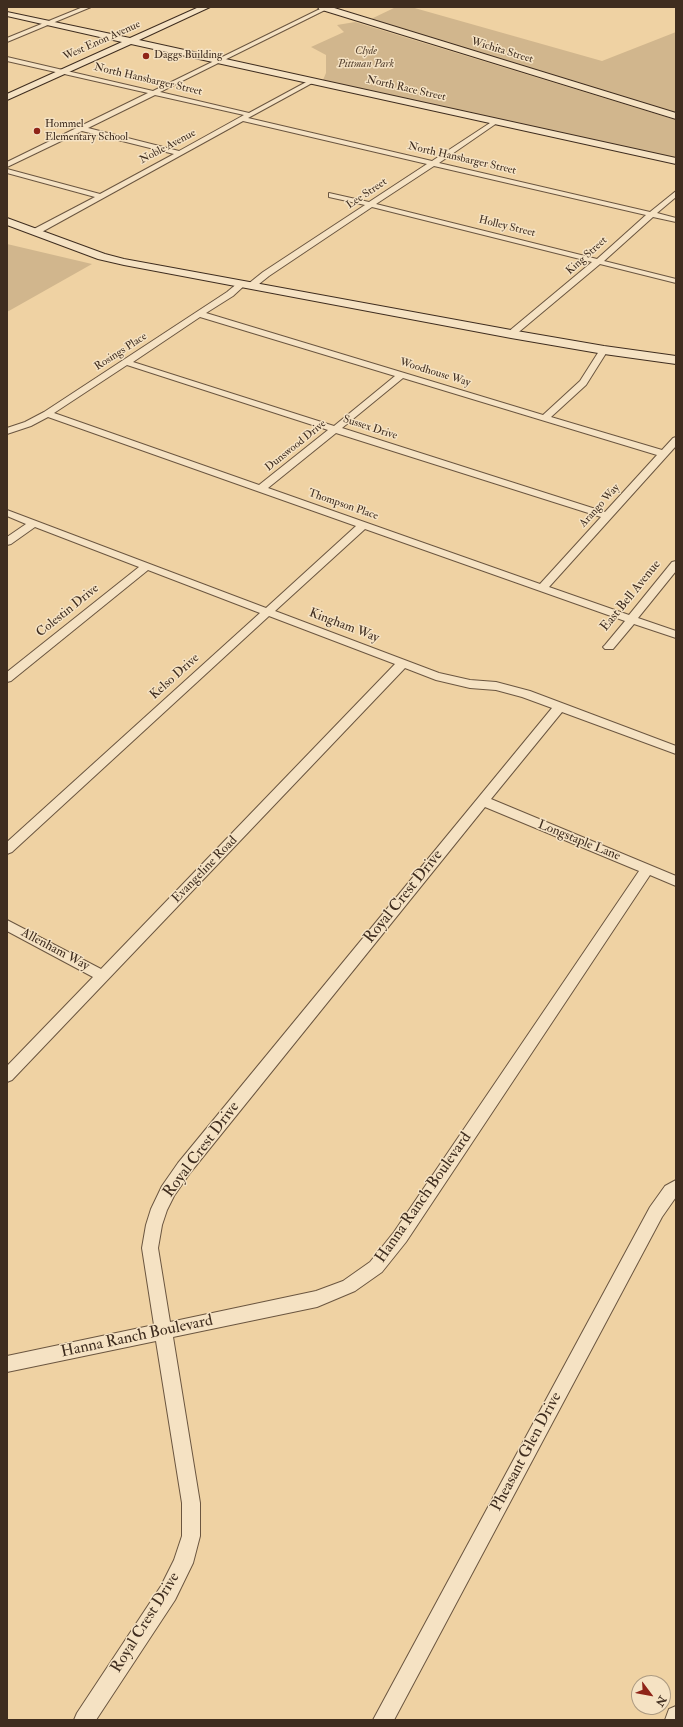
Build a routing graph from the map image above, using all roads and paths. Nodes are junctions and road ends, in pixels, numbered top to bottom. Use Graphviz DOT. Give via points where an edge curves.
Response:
graph roads {
  1 [pos="88,7"];
  2 [pos="201,7"];
  3 [pos="325,7"];
  4 [pos="7,14"];
  5 [pos="49,23"];
  6 [pos="7,40"];
  7 [pos="131,41"];
  8 [pos="7,59"];
  9 [pos="219,61"];
  10 [pos="63,72"];
  11 [pos="312,81"];
  12 [pos="152,93"];
  13 [pos="7,97"];
  14 [pos="251,115"];
  15 [pos="676,116"];
  16 [pos="243,119"];
  17 [pos="495,122"];
  18 [pos="80,128"];
  19 [pos="180,153"];
  20 [pos="676,161"];
  21 [pos="432,163"];
  22 [pos="7,165"];
  23 [pos="7,171"];
  24 [pos="676,193"];
  25 [pos="332,194"];
  26 [pos="100,196"];
  27 [pos="371,204"];
  28 [pos="651,215"];
  29 [pos="676,220"];
  30 [pos="7,221"];
  31 [pos="35,232"];
  32 [pos="598,262"];
  33 [pos="676,281"];
  34 [pos="246,285"];
  35 [pos="199,314"];
  36 [pos="511,334"];
  37 [pos="604,350"];
  38 [pos="676,360"];
  39 [pos="125,362"];
  40 [pos="402,375"];
  41 [pos="46,414"];
  42 [pos="545,418"];
  43 [pos="335,429"];
  44 [pos="7,431"];
  45 [pos="676,440"];
  46 [pos="664,454"];
  47 [pos="261,489"];
  48 [pos="7,513"];
  49 [pos="607,516"];
  50 [pos="34,523"];
  51 [pos="363,525"];
  52 [pos="7,542"];
  53 [pos="676,564"];
  54 [pos="147,566"];
  55 [pos="542,588"];
  56 [pos="268,612"];
  57 [pos="631,619"];
  58 [pos="676,635"];
  59 [pos="609,646"];
  60 [pos="403,663"];
  61 [pos="7,678"];
  62 [pos="560,706"];
  63 [pos="676,750"];
  64 [pos="482,801"];
  65 [pos="7,849"];
  66 [pos="647,869"];
  67 [pos="676,881"];
  68 [pos="7,925"];
  69 [pos="103,976"];
  70 [pos="7,1076"];
  71 [pos="676,1187"];
  72 [pos="164,1332"];
  73 [pos="7,1364"];
  74 [pos="676,1716"];
  75 [pos="84,1720"];
  76 [pos="383,1720"];
  77 [pos="674,1720"];
  1 -- 5 [label="street"];
  2 -- 7 [label="street, West Enon Avenue"];
  3 -- 9 [label="street"];
  3 -- 15 [label="street, Wichita Street"];
  4 -- 5 [label="street, North Race Street"];
  5 -- 6 [label="street"];
  5 -- 7 [label="street, North Race Street"];
  7 -- 9 [label="street, North Race Street"];
  7 -- 10 [label="street, West Enon Avenue"];
  8 -- 10 [label="street, North Hansbarger Street"];
  9 -- 11 [label="street, North Race Street"];
  9 -- 12 [label="street"];
  10 -- 12 [label="street, North Hansbarger Street"];
  10 -- 13 [label="street, West Enon Avenue"];
  11 -- 14 [label="street, Noble Avenue"];
  11 -- 17 [label="street, North Race Street"];
  12 -- 14 [label="street, North Hansbarger Street"];
  12 -- 18 [label="street"];
  14 -- 16 [label="street, Noble Avenue"];
  16 -- 19 [label="street, Noble Avenue"];
  16 -- 21 [label="street, North Hansbarger Street"];
  17 -- 20 [label="street, North Race Street"];
  17 -- 21 [label="street, Lee Street"];
  18 -- 19 [label="street"];
  18 -- 22 [label="street"];
  19 -- 26 [label="street, Noble Avenue"];
  21 -- 27 [label="street, Lee Street"];
  21 -- 28 [label="street, North Hansbarger Street"];
  23 -- 26 [label="street"];
  24 -- 28 [label="street, King Street"];
  25 -- 27 [label="street, Holley Street"];
  26 -- 31 [label="street, Noble Avenue"];
  27 -- 32 [label="street, Holley Street"];
  27 -- 34 [label="street, Lee Street"];
  28 -- 29 [label="street, North Hansbarger Street"];
  28 -- 32 [label="street, King Street"];
  30 -- 31 [label="street"];
  31 -- 34 [label="street" via="102,257"];
  32 -- 33 [label="street, Holley Street"];
  32 -- 36 [label="street, King Street"];
  34 -- 35 [label="street, Rosings Place"];
  34 -- 36 [label="street"];
  35 -- 39 [label="street, Rosings Place"];
  35 -- 40 [label="street, Woodhouse Way"];
  36 -- 37 [label="street"];
  37 -- 38 [label="street"];
  37 -- 42 [label="street" via="586,380"];
  39 -- 41 [label="street, Rosings Place"];
  39 -- 43 [label="street, Sussex Drive"];
  40 -- 42 [label="street, Woodhouse Way"];
  40 -- 43 [label="street, Dunswood Drive"];
  41 -- 44 [label="street, Rosings Place"];
  41 -- 47 [label="street, Thompson Place"];
  42 -- 46 [label="street, Woodhouse Way"];
  43 -- 47 [label="street, Dunswood Drive"];
  43 -- 49 [label="street, Sussex Drive"];
  45 -- 46 [label="street, Arango Way"];
  46 -- 49 [label="street, Arango Way"];
  47 -- 51 [label="street, Thompson Place"];
  48 -- 50 [label="street, Kingham Way"];
  49 -- 55 [label="street, Arango Way"];
  50 -- 52 [label="street"];
  50 -- 54 [label="street, Kingham Way"];
  51 -- 55 [label="street, Thompson Place"];
  51 -- 56 [label="street, Kelso Drive"];
  53 -- 57 [label="street, East Bell Avenue"];
  54 -- 56 [label="street, Kingham Way"];
  54 -- 61 [label="street, Colestin Drive"];
  55 -- 57 [label="street, Thompson Place"];
  56 -- 60 [label="street, Kingham Way"];
  56 -- 65 [label="street, Kelso Drive"];
  57 -- 58 [label="street, Thompson Place"];
  57 -- 59 [label="street, East Bell Avenue"];
  60 -- 62 [label="street, Kingham Way" via="454,681 511,689"];
  60 -- 69 [label="street, Evangeline Road"];
  62 -- 63 [label="street, Kingham Way"];
  62 -- 64 [label="street, Royal Crest Drive"];
  64 -- 66 [label="street, Longstaple Lane"];
  64 -- 72 [label="street, Royal Crest Drive" via="168,1191 159,1209 150,1248"];
  66 -- 67 [label="street, Longstaple Lane"];
  66 -- 72 [label="street, Hanna Ranch Boulevard" via="400,1238 376,1267 349,1286 317,1298"];
  68 -- 69 [label="street, Allenham Way"];
  69 -- 70 [label="street, Evangeline Road"];
  71 -- 76 [label="street, Pheasant Glen Drive" via="656,1212"];
  72 -- 73 [label="street, Hanna Ranch Boulevard"];
  72 -- 75 [label="street, Royal Crest Drive" via="191,1502 192,1536 183,1563 168,1593"];
  74 -- 77 [label="street"];
}
